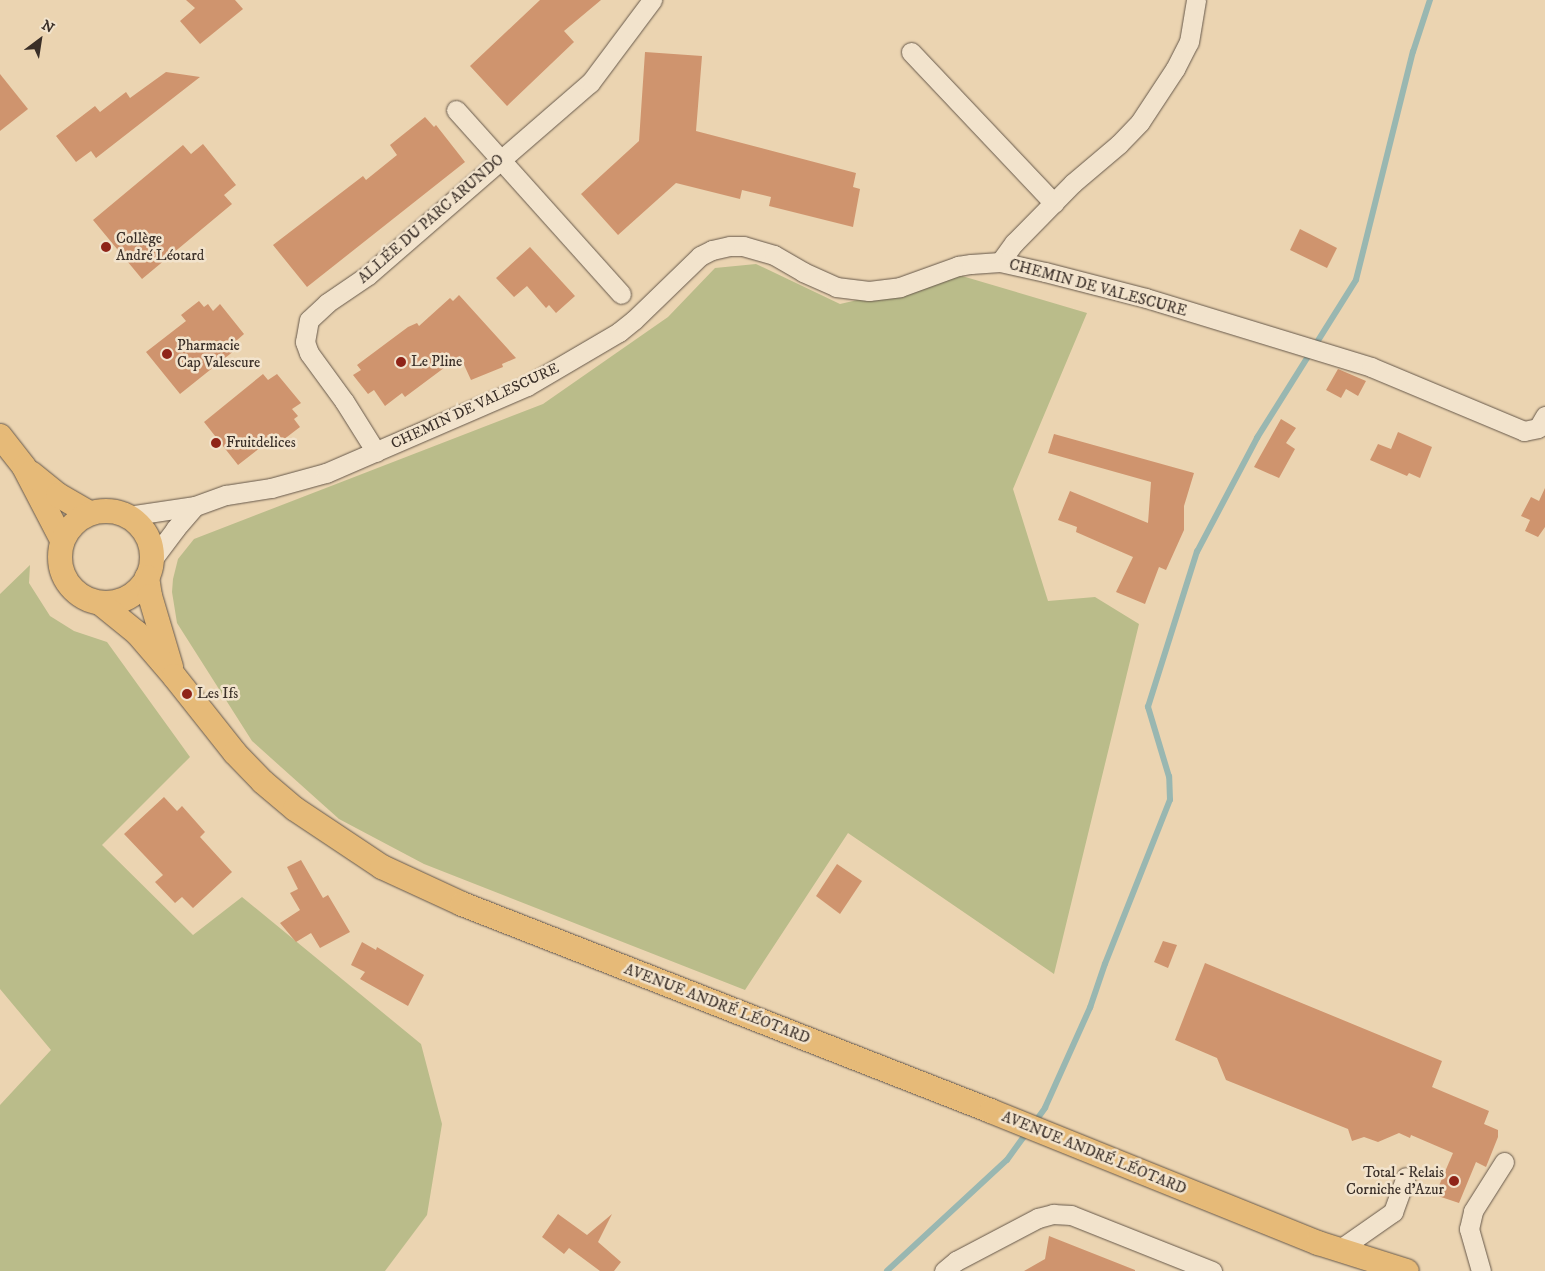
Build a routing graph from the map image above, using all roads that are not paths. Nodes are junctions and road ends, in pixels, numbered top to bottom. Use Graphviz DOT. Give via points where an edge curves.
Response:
graph roads {
  1 [pos="652,0"];
  2 [pos="1196,0"];
  3 [pos="911,52"];
  4 [pos="456,110"];
  5 [pos="500,160"];
  6 [pos="1054,203"];
  7 [pos="1000,262"];
  8 [pos="621,294"];
  9 [pos="1545,416"];
  10 [pos="0,436"];
  11 [pos="376,452"];
  12 [pos="24,467"];
  13 [pos="195,506"];
  14 [pos="89,513"];
  15 [pos="128,516"];
  16 [pos="62,540"];
  17 [pos="150,568"];
  18 [pos="100,603"];
  19 [pos="174,676"];
  20 [pos="1504,1162"];
  21 [pos="1406,1177"];
  22 [pos="1329,1246"];
  23 [pos="944,1271"];
  24 [pos="1212,1271"];
  25 [pos="1376,1271"];
  26 [pos="1407,1271"];
  27 [pos="1481,1271"];
  1 -- 5 [label="street, ALLÉE DU PARC ARUNDO" via="590,83"];
  2 -- 6 [label="street" via="1189,42 1158,96 1120,144"];
  3 -- 6 [label="street"];
  4 -- 5 [label="street"];
  5 -- 8 [label="street"];
  5 -- 11 [label="street, ALLÉE DU PARC ARUNDO" via="368,276 327,302 309,320 305,342 309,353"];
  6 -- 7 [label="street" via="1014,243"];
  7 -- 9 [label="street, CHEMIN DE VALESCURE" via="1146,298 1371,367 1524,431 1538,428"];
  7 -- 11 [label="street, CHEMIN DE VALESCURE" via="958,266 900,287 869,291 824,283 756,248 743,246 712,250 691,264 634,320 600,345 526,386"];
  10 -- 12 [label="main road"];
  11 -- 13 [label="street, CHEMIN DE VALESCURE" via="326,473 270,488 226,495"];
  12 -- 14 [label="main road" via="58,495"];
  12 -- 16 [label="main road"];
  13 -- 15 [label="street, CHEMIN DE VALESCURE"];
  13 -- 17 [label="street, CHEMIN DE VALESCURE" via="175,529"];
  14 -- 15 [label="main road" via="116,511"];
  14 -- 16 [label="main road" via="68,529"];
  15 -- 17 [label="main road" via="146,534 151,546"];
  16 -- 18 [label="main road" via="60,564 66,580 78,594"];
  17 -- 18 [label="main road" via="133,595 111,603"];
  17 -- 19 [label="main road, AVENUE ANDRÉ LÉOTARD" via="150,596"];
  18 -- 19 [label="main road, AVENUE ANDRÉ LÉOTARD" via="137,634"];
  19 -- 22 [label="main road, AVENUE ANDRÉ LÉOTARD" via="235,753 263,782 295,809 382,867 462,904"];
  20 -- 27 [label="street" via="1473,1211 1469,1229"];
  21 -- 22 [label="street" via="1393,1212"];
  22 -- 25 [label="main road, AVENUE ANDRÉ LÉOTARD" via="1338,1257"];
  22 -- 26 [label="main road, AVENUE ANDRÉ LÉOTARD"];
  23 -- 24 [label="street" via="956,1260 1038,1218 1053,1214 1070,1215"];
}
